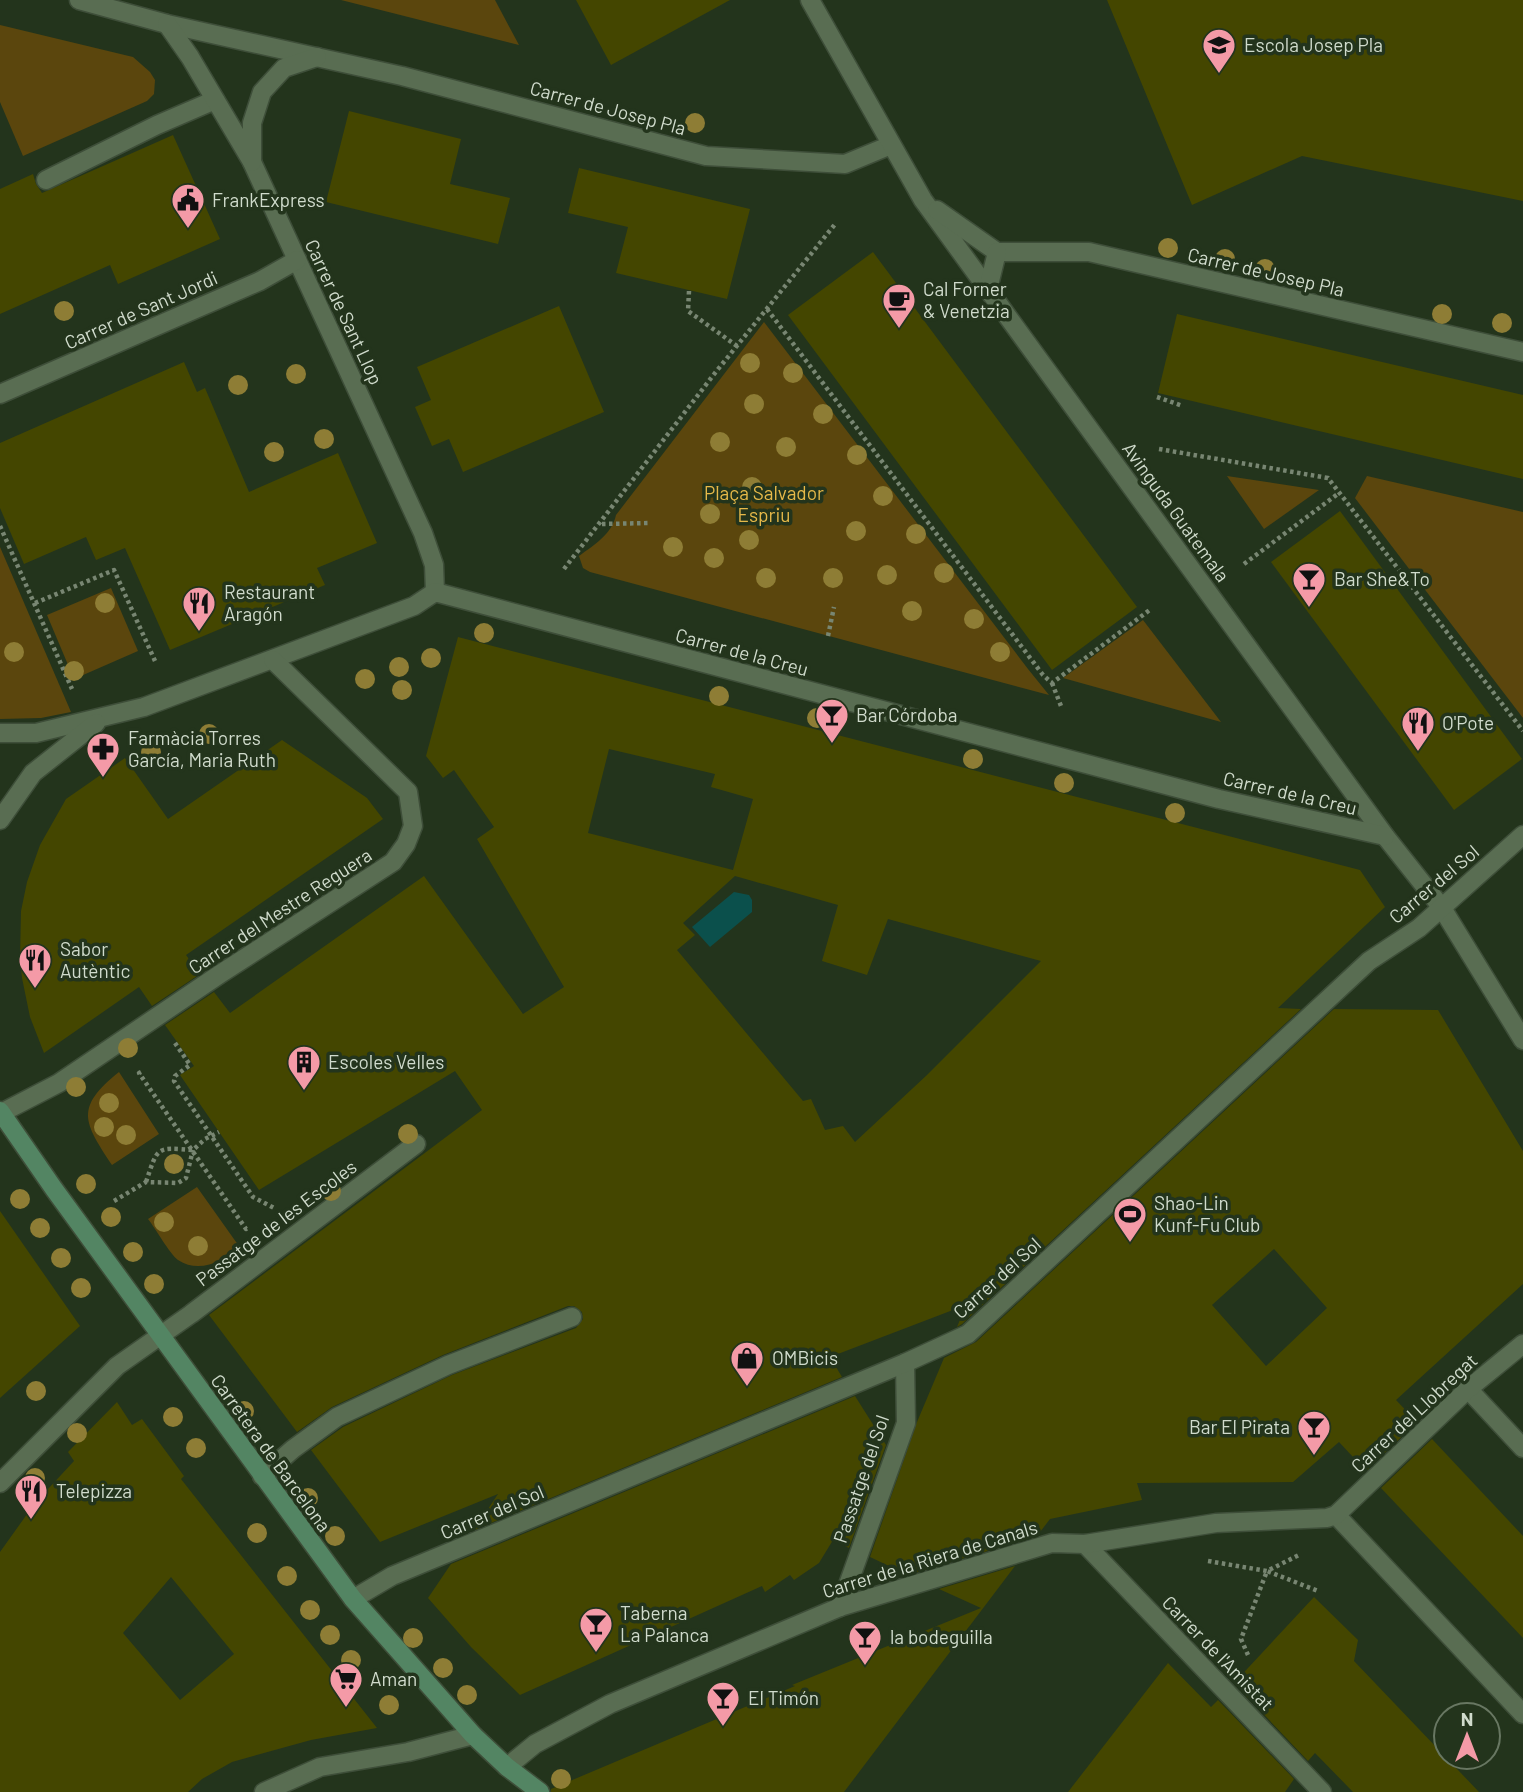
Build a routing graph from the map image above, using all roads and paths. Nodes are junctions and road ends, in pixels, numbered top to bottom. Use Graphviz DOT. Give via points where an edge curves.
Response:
graph roads {
  1 [pos="79,0"];
  2 [pos="810,0"];
  3 [pos="167,24"];
  4 [pos="317,57"];
  5 [pos="215,100"];
  6 [pos="891,145"];
  7 [pos="252,162"];
  8 [pos="46,180"];
  9 [pos="923,200"];
  10 [pos="836,223"];
  11 [pos="997,252"];
  12 [pos="297,260"];
  13 [pos="988,289"];
  14 [pos="689,290"];
  15 [pos="767,309"];
  16 [pos="737,346"];
  17 [pos="1523,352"];
  18 [pos="0,394"];
  19 [pos="1157,397"];
  20 [pos="1184,406"];
  21 [pos="1159,449"];
  22 [pos="1339,493"];
  23 [pos="650,523"];
  24 [pos="601,524"];
  25 [pos="0,526"];
  26 [pos="1244,564"];
  27 [pos="564,569"];
  28 [pos="435,592"];
  29 [pos="35,603"];
  30 [pos="834,607"];
  31 [pos="1150,609"];
  32 [pos="828,636"];
  33 [pos="273,660"];
  34 [pos="155,661"];
  35 [pos="1052,683"];
  36 [pos="74,695"];
  37 [pos="1061,706"];
  38 [pos="102,719"];
  39 [pos="1523,731"];
  40 [pos="0,733"];
  41 [pos="0,820"];
  42 [pos="1523,835"];
  43 [pos="1385,836"];
  44 [pos="1442,908"];
  45 [pos="172,1038"];
  46 [pos="1523,1040"];
  47 [pos="147,1068"];
  48 [pos="1,1112"];
  49 [pos="219,1132"];
  50 [pos="211,1135"];
  51 [pos="416,1144"];
  52 [pos="193,1150"];
  53 [pos="146,1182"];
  54 [pos="114,1200"];
  55 [pos="266,1216"];
  56 [pos="256,1223"];
  57 [pos="572,1317"];
  58 [pos="162,1336"];
  59 [pos="1523,1344"];
  60 [pos="905,1363"];
  61 [pos="1468,1389"];
  62 [pos="1523,1448"];
  63 [pos="262,1476"];
  64 [pos="0,1483"];
  65 [pos="1336,1515"];
  66 [pos="1085,1544"];
  67 [pos="1318,1591"];
  68 [pos="353,1599"];
  69 [pos="840,1606"];
  70 [pos="1248,1655"];
  71 [pos="1523,1714"];
  72 [pos="473,1735"];
  73 [pos="507,1767"];
  74 [pos="264,1792"];
  75 [pos="540,1792"];
  76 [pos="1322,1792"];
  1 -- 3 [label="street, Carrer de Josep Pla"];
  2 -- 6 [label="street, Avinguda Guatemala"];
  3 -- 4 [label="street, Carrer de Josep Pla"];
  3 -- 5 [label="street, Carrer de Sant Llop"];
  4 -- 6 [label="street, Carrer de Josep Pla" via="706,156 845,164"];
  4 -- 7 [label="street" via="284,68 262,92 252,123"];
  5 -- 7 [label="street, Carrer de Sant Llop"];
  5 -- 8 [label="street"];
  6 -- 9 [label="street, Avinguda Guatemala"];
  7 -- 12 [label="street, Carrer de Sant Llop"];
  9 -- 11 [label="street"];
  9 -- 13 [label="street, Avinguda Guatemala"];
  10 -- 15 [label="path"];
  11 -- 13 [label="street"];
  11 -- 17 [label="street, Carrer de Josep Pla" via="1089,252"];
  12 -- 18 [label="street, Carrer de Sant Jordi" via="260,281"];
  12 -- 28 [label="street, Carrer de Sant Llop" via="423,533"];
  13 -- 43 [label="street, Avinguda Guatemala"];
  14 -- 16 [label="path" via="688,311"];
  15 -- 16 [label="path"];
  15 -- 35 [label="path"];
  16 -- 24 [label="path"];
  19 -- 20 [label="path"];
  21 -- 22 [label="path" via="1328,478"];
  22 -- 26 [label="path"];
  22 -- 39 [label="path"];
  23 -- 24 [label="path"];
  24 -- 27 [label="path"];
  25 -- 29 [label="path"];
  28 -- 33 [label="street" via="414,606"];
  28 -- 43 [label="street, Carrer de la Creu" via="1219,799"];
  29 -- 34 [label="path" via="114,570"];
  29 -- 36 [label="path"];
  30 -- 32 [label="path"];
  31 -- 35 [label="path"];
  33 -- 38 [label="street"];
  33 -- 48 [label="street, Carrer del Mestre Reguera" via="408,792 413,826 406,844 393,862 59,1083"];
  35 -- 37 [label="path"];
  38 -- 40 [label="street" via="36,733"];
  38 -- 41 [label="street" via="33,773"];
  42 -- 44 [label="street, Carrer del Sol"];
  43 -- 44 [label="street, Avinguda Guatemala"];
  44 -- 46 [label="street, Avinguda Guatemala"];
  44 -- 60 [label="street, Carrer del Sol" via="1369,961 968,1334"];
  45 -- 50 [label="path" via="190,1065 174,1081"];
  47 -- 52 [label="path" via="139,1073"];
  48 -- 58 [label="main road, Carretera de Barcelona"];
  49 -- 50 [label="path"];
  50 -- 52 [label="path"];
  50 -- 55 [label="path" via="253,1196 277,1209"];
  51 -- 58 [label="street, Passatge de les Escoles"];
  52 -- 53 [label="path" via="165,1148 156,1154"];
  52 -- 53 [label="path" via="186,1178 178,1183"];
  52 -- 56 [label="path" via="246,1229"];
  53 -- 54 [label="path"];
  57 -- 63 [label="street" via="448,1365 337,1417"];
  58 -- 63 [label="main road, Carretera de Barcelona"];
  58 -- 64 [label="street, Passatge de les Escoles" via="117,1366"];
  59 -- 61 [label="street, Carrer del Llobregat"];
  60 -- 68 [label="street, Carrer del Sol" via="392,1576"];
  60 -- 69 [label="street, Passatge del Sol" via="905,1423"];
  61 -- 62 [label="street"];
  61 -- 65 [label="street, Carrer del Llobregat"];
  63 -- 68 [label="main road, Carretera de Barcelona"];
  65 -- 66 [label="street, Carrer de la Riera de Canals" via="1216,1523"];
  65 -- 71 [label="street"];
  66 -- 69 [label="street, Carrer de la Riera de Canals" via="1052,1543"];
  66 -- 76 [label="street, Carrer de l'Amistat"];
  67 -- 70 [label="path" via="1267,1571 1241,1639"];
  68 -- 72 [label="main road, Carretera de Barcelona"];
  69 -- 73 [label="street, Carrer de la Riera de Canals" via="610,1704 535,1744"];
  72 -- 73 [label="main road, Carretera de Barcelona"];
  72 -- 74 [label="street" via="320,1767"];
  73 -- 75 [label="main road, Carretera de Barcelona"];
}
